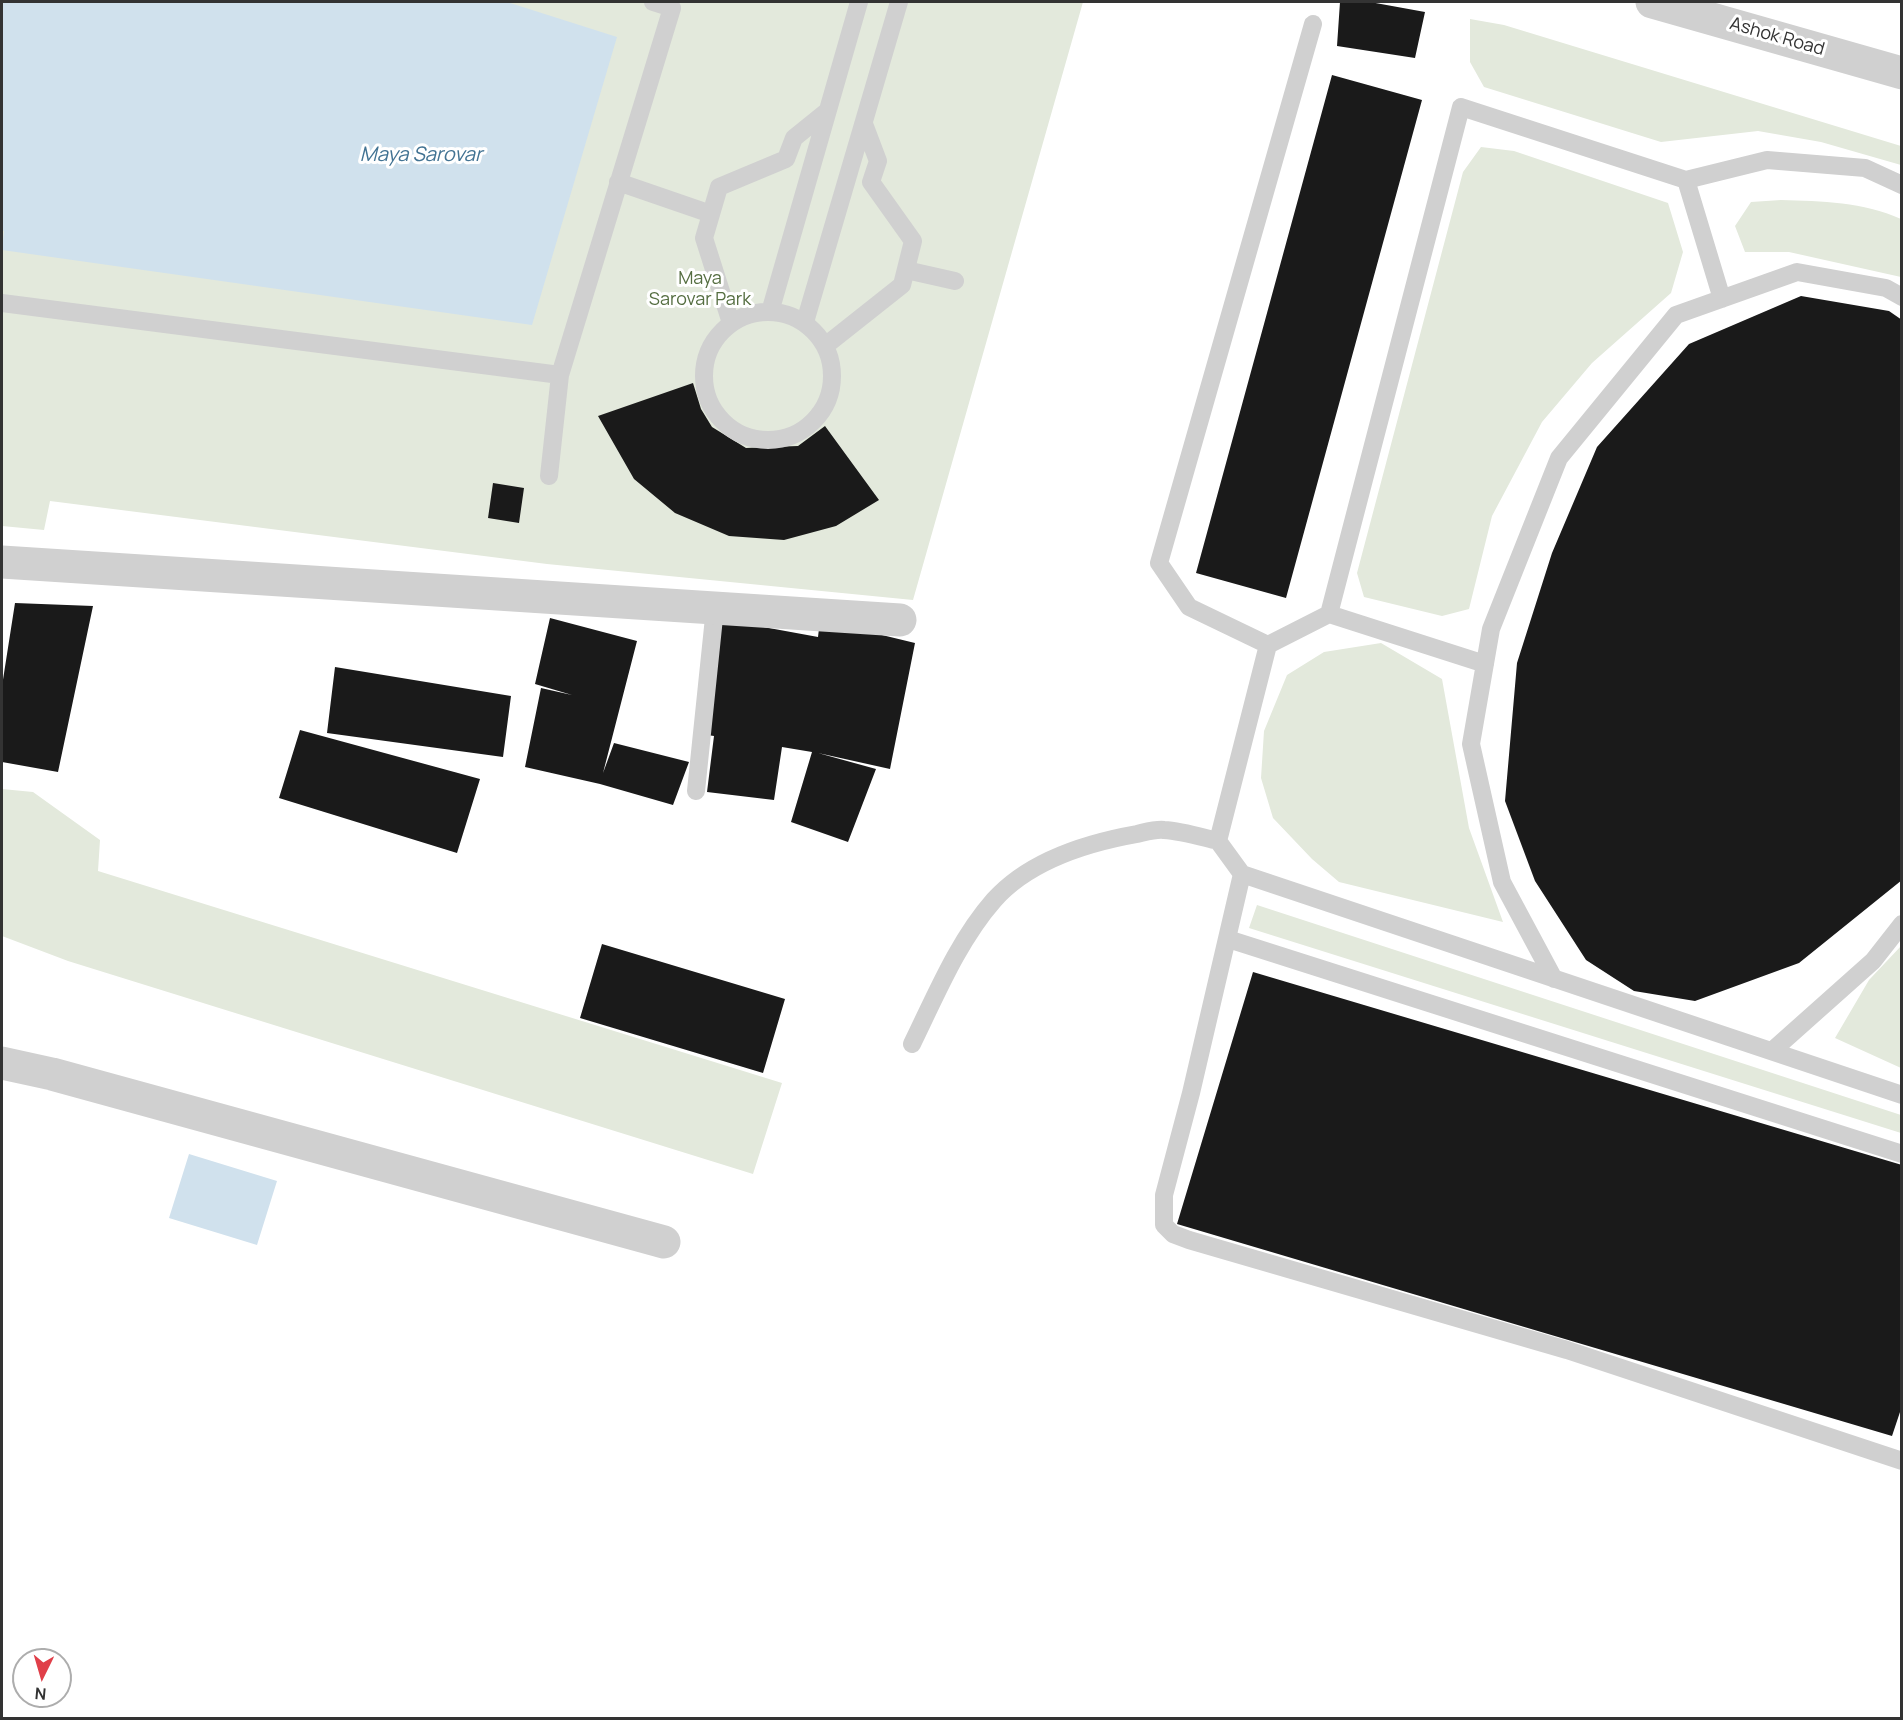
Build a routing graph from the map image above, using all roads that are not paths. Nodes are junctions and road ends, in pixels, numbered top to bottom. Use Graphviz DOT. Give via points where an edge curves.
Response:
graph roads {
  1 [pos="653,2"];
  2 [pos="859,2"];
  3 [pos="899,2"];
  4 [pos="1652,2"];
  5 [pos="1313,24"];
  6 [pos="1902,73"];
  7 [pos="825,113"];
  8 [pos="864,124"];
  9 [pos="1686,180"];
  10 [pos="618,182"];
  11 [pos="1902,185"];
  12 [pos="711,214"];
  13 [pos="906,270"];
  14 [pos="955,281"];
  15 [pos="1902,297"];
  16 [pos="1722,299"];
  17 [pos="2,303"];
  18 [pos="770,312"];
  19 [pos="805,322"];
  20 [pos="731,323"];
  21 [pos="825,346"];
  22 [pos="560,375"];
  23 [pos="549,476"];
  24 [pos="2,562"];
  25 [pos="715,608"];
  26 [pos="1329,614"];
  27 [pos="900,620"];
  28 [pos="1268,645"];
  29 [pos="1485,664"];
  30 [pos="696,791"];
  31 [pos="1218,840"];
  32 [pos="1242,874"];
  33 [pos="1902,924"];
  34 [pos="1228,939"];
  35 [pos="1554,979"];
  36 [pos="912,1044"];
  37 [pos="1772,1052"];
  38 [pos="2,1063"];
  39 [pos="1902,1095"];
  40 [pos="1902,1154"];
  41 [pos="664,1242"];
  42 [pos="1902,1461"];
  1 -- 10 [label="lane" via="672,8"];
  2 -- 7 [label="lane"];
  3 -- 8 [label="lane"];
  4 -- 6 [label="street, Ashok Road"];
  5 -- 28 [label="lane" via="1159,563 1189,607"];
  7 -- 12 [label="lane" via="794,138 786,159 719,187"];
  7 -- 18 [label="lane"];
  8 -- 13 [label="lane" via="878,160 871,182 913,241"];
  8 -- 19 [label="lane"];
  9 -- 11 [label="lane" via="1767,160 1865,168"];
  9 -- 16 [label="lane"];
  9 -- 26 [label="lane" via="1461,106"];
  10 -- 12 [label="lane"];
  10 -- 22 [label="lane"];
  12 -- 20 [label="lane" via="704,238"];
  13 -- 14 [label="lane"];
  13 -- 21 [label="lane" via="902,285"];
  15 -- 16 [label="lane" via="1886,288 1797,272"];
  16 -- 29 [label="lane" via="1676,315 1559,458 1491,629"];
  17 -- 22 [label="lane"];
  18 -- 19 [label="lane"];
  18 -- 20 [label="lane" via="747,315"];
  19 -- 21 [label="lane"];
  20 -- 21 [label="lane" via="712,342 704,364 703,386 710,407 724,425 744,437 766,441 788,438 808,428 823,411 831,390 832,367"];
  22 -- 23 [label="lane"];
  24 -- 25 [label="street"];
  25 -- 27 [label="street"];
  25 -- 30 [label="lane"];
  26 -- 28 [label="lane"];
  26 -- 29 [label="lane"];
  28 -- 31 [label="lane"];
  29 -- 35 [label="lane" via="1471,744 1502,882"];
  31 -- 32 [label="lane"];
  31 -- 36 [label="lane" via="1163,829 1122,836 1076,849 1033,868 1009,884 974,927"];
  32 -- 34 [label="lane"];
  32 -- 35 [label="lane"];
  33 -- 37 [label="lane" via="1873,961"];
  34 -- 40 [label="lane"];
  34 -- 42 [label="lane" via="1164,1194 1164,1225 1173,1234 1567,1350"];
  35 -- 37 [label="lane"];
  37 -- 39 [label="lane"];
  38 -- 41 [label="street"];
}
